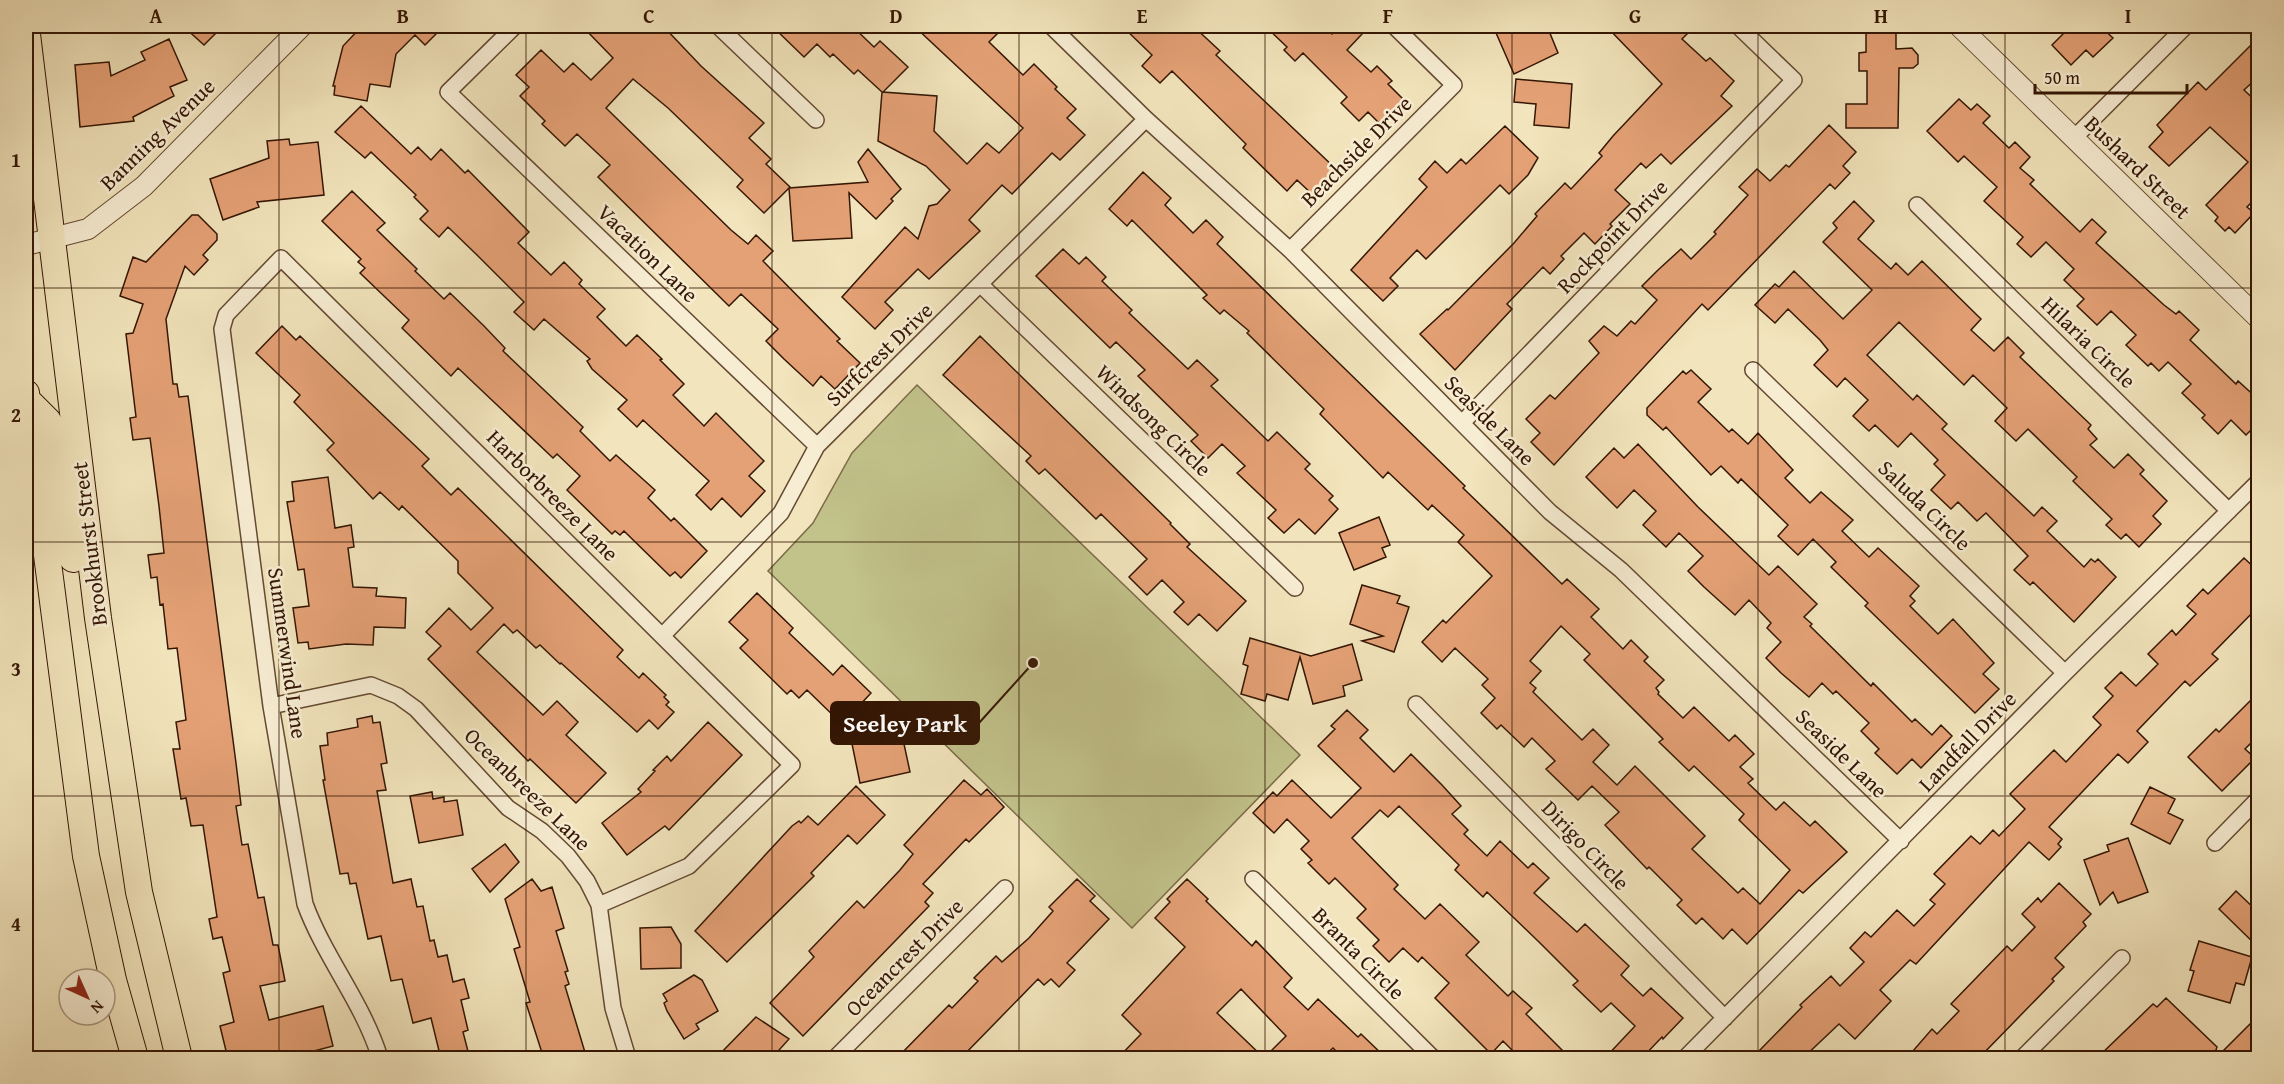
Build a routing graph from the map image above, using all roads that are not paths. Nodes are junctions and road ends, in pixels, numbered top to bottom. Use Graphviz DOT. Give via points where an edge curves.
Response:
graph roads {
  1 [pos="26,26"];
  2 [pos="302,26"];
  3 [pos="515,26"];
  4 [pos="718,26"];
  5 [pos="1051,26"];
  6 [pos="1394,26"];
  7 [pos="1738,26"];
  8 [pos="1959,26"];
  9 [pos="2186,26"];
  10 [pos="1146,119"];
  11 [pos="816,120"];
  12 [pos="2074,138"];
  13 [pos="1917,205"];
  14 [pos="53,240"];
  15 [pos="26,245"];
  16 [pos="1290,250"];
  17 [pos="281,258"];
  18 [pos="981,285"];
  19 [pos="2259,318"];
  20 [pos="1753,370"];
  21 [pos="26,397"];
  22 [pos="1462,423"];
  23 [pos="817,446"];
  24 [pos="2259,482"];
  25 [pos="2229,511"];
  26 [pos="1295,588"];
  27 [pos="98,618"];
  28 [pos="663,635"];
  29 [pos="2065,673"];
  30 [pos="1416,704"];
  31 [pos="271,706"];
  32 [pos="2259,799"];
  33 [pos="1901,841"];
  34 [pos="2215,843"];
  35 [pos="1253,879"];
  36 [pos="1005,888"];
  37 [pos="599,905"];
  38 [pos="2122,958"];
  39 [pos="1725,1018"];
  40 [pos="1695,1055"];
  41 [pos="135,1059"];
  42 [pos="179,1059"];
  43 [pos="380,1059"];
  44 [pos="628,1059"];
  45 [pos="835,1059"];
  46 [pos="1433,1059"];
  47 [pos="2022,1059"];
  1 -- 14 [label="main road, Brookhurst Street"];
  2 -- 14 [label="street, Banning Avenue" via="144,186 88,229"];
  3 -- 23 [label="street, Vacation Lane" via="448,92"];
  4 -- 11 [label="street"];
  5 -- 10 [label="street, Seaside Lane"];
  6 -- 16 [label="street, Beachside Drive" via="1454,85"];
  7 -- 22 [label="street, Rockpoint Drive" via="1794,80"];
  8 -- 12 [label="street, Bushard Street"];
  9 -- 12 [label="street"];
  10 -- 16 [label="street, Seaside Lane"];
  10 -- 18 [label="street, Surfcrest Drive"];
  12 -- 19 [label="street, Bushard Street"];
  13 -- 25 [label="street, Hilaria Circle"];
  14 -- 15 [label="street, Banning Avenue"];
  14 -- 27 [label="main road, Brookhurst Street"];
  16 -- 22 [label="street, Seaside Lane"];
  17 -- 28 [label="street, Harborbreeze Lane"];
  17 -- 31 [label="street, Summerwind Lane" via="226,315 222,329"];
  18 -- 23 [label="street, Surfcrest Drive"];
  18 -- 26 [label="street, Windsong Circle"];
  20 -- 29 [label="street, Saluda Circle"];
  21 -- 27 [label="main road" via="48,422 58,442 78,599 84,612"];
  21 -- 41 [label="main road, Brookhurst Street" via="86,856"];
  22 -- 33 [label="street, Seaside Lane" via="1550,512 1621,570"];
  23 -- 28 [label="street, Surfcrest Drive" via="781,513"];
  24 -- 25 [label="street, Landfall Drive"];
  25 -- 29 [label="street, Landfall Drive"];
  27 -- 42 [label="main road, Brookhurst Street" via="140,892"];
  28 -- 37 [label="street, Harborbreeze Lane" via="792,765 689,866"];
  29 -- 33 [label="street, Landfall Drive"];
  30 -- 39 [label="street, Dirigo Circle"];
  31 -- 37 [label="street, Oceanbreeze Lane" via="371,685 398,696 416,709 508,808 542,831 568,856"];
  31 -- 43 [label="street, Summerwind Lane" via="305,904 316,934 372,1032"];
  32 -- 34 [label="street"];
  33 -- 39 [label="street, Landfall Drive"];
  35 -- 46 [label="street, Branta Circle"];
  36 -- 45 [label="street, Oceancrest Drive"];
  37 -- 44 [label="street, Oceanbreeze Lane" via="613,1008"];
  38 -- 47 [label="street"];
  39 -- 40 [label="street, Landfall Drive"];
}
